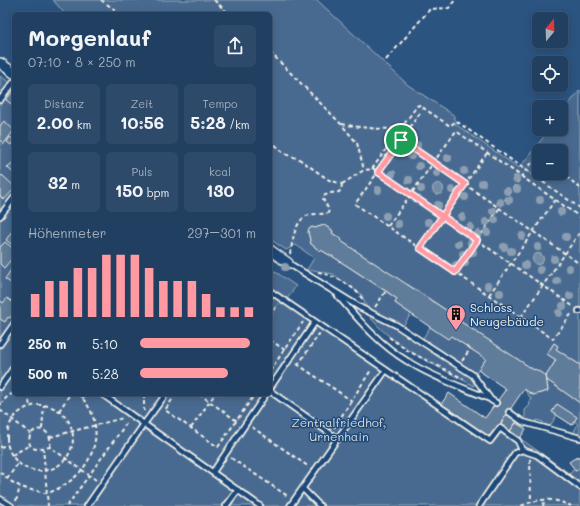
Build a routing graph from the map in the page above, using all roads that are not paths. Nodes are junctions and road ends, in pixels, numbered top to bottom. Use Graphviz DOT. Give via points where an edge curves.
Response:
graph roads {
  1 [pos="0,63"];
  2 [pos="12,72"];
  3 [pos="12,85"];
  4 [pos="0,100"];
  5 [pos="12,201"];
  6 [pos="0,216"];
  7 [pos="272,251"];
  8 [pos="288,263"];
  9 [pos="272,292"];
  10 [pos="336,293"];
  11 [pos="315,322"];
  12 [pos="12,327"];
  13 [pos="0,344"];
  14 [pos="12,370"];
  15 [pos="386,370"];
  16 [pos="272,385"];
  17 [pos="0,387"];
  18 [pos="272,392"];
  19 [pos="105,396"];
  20 [pos="165,396"];
  21 [pos="265,396"];
  22 [pos="509,412"];
  23 [pos="144,424"];
  24 [pos="580,438"];
  25 [pos="338,439"];
  26 [pos="522,450"];
  27 [pos="213,472"];
  28 [pos="580,487"];
  29 [pos="303,489"];
  30 [pos="238,490"];
  31 [pos="0,499"];
  32 [pos="13,506"];
  33 [pos="87,506"];
  34 [pos="226,506"];
  35 [pos="260,506"];
  36 [pos="290,506"];
  37 [pos="320,506"];
  38 [pos="479,506"];
  1 -- 2 [label="street"];
  3 -- 4 [label="lane"];
  5 -- 6 [label="lane"];
  7 -- 8 [label="street"];
  8 -- 10 [label="lane"];
  9 -- 11 [label="lane"];
  10 -- 10 [label="lane" via="396,325 473,375 494,401 422,369 392,351 363,324"];
  11 -- 15 [label="lane"];
  11 -- 16 [label="lane"];
  12 -- 13 [label="lane"];
  14 -- 17 [label="lane"];
  15 -- 25 [label="lane"];
  15 -- 26 [label="lane" via="490,441 500,428 518,441"];
  18 -- 25 [label="lane"];
  19 -- 23 [label="lane"];
  20 -- 23 [label="lane"];
  21 -- 27 [label="lane"];
  22 -- 24 [label="lane" via="523,422"];
  23 -- 27 [label="lane"];
  23 -- 33 [label="lane"];
  25 -- 29 [label="lane"];
  26 -- 28 [label="lane" via="537,455"];
  26 -- 38 [label="lane" via="516,453"];
  27 -- 30 [label="lane"];
  29 -- 36 [label="lane"];
  29 -- 37 [label="lane"];
  30 -- 34 [label="lane"];
  30 -- 35 [label="lane"];
  31 -- 32 [label="lane"];
}
